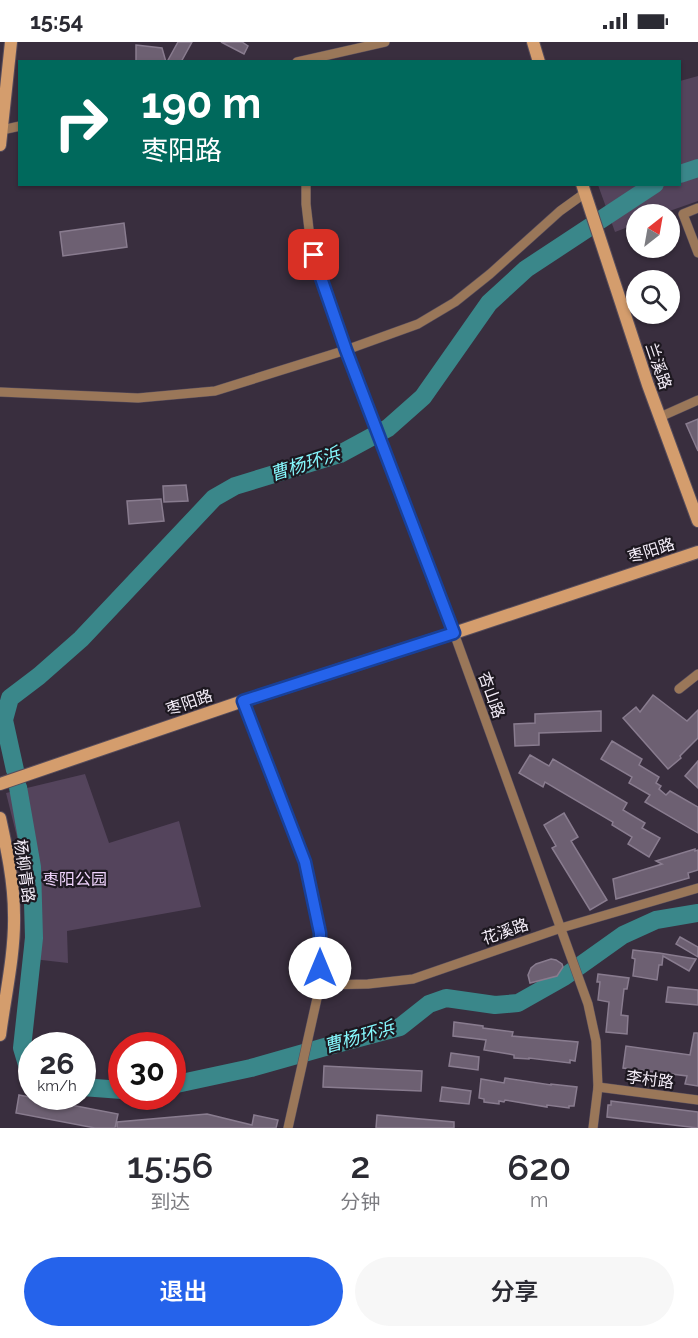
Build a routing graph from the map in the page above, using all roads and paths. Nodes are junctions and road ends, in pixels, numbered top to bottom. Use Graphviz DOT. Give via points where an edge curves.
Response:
graph roads {
  1 [pos="10,42"];
  2 [pos="385,42"];
  3 [pos="532,42"];
  4 [pos="309,60"];
  5 [pos="538,60"];
  6 [pos="2,111"];
  7 [pos="18,126"];
  8 [pos="2,130"];
  9 [pos="0,145"];
  10 [pos="306,186"];
  11 [pos="584,189"];
  12 [pos="698,208"];
  13 [pos="694,233"];
  14 [pos="698,253"];
  15 [pos="346,350"];
  16 [pos="0,392"];
  17 [pos="698,400"];
  18 [pos="660,417"];
  19 [pos="696,513"];
  20 [pos="698,552"];
  21 [pos="454,633"];
  22 [pos="698,674"];
  23 [pos="679,689"];
  24 [pos="243,701"];
  25 [pos="0,784"];
  26 [pos="0,818"];
  27 [pos="698,888"];
  28 [pos="561,928"];
  29 [pos="320,985"];
  30 [pos="0,1035"];
  31 [pos="598,1087"];
  32 [pos="698,1100"];
  33 [pos="288,1128"];
  34 [pos="593,1128"];
  1 -- 6 [label="street"];
  2 -- 4 [label="street"];
  3 -- 5 [label="street"];
  6 -- 8 [label="street"];
  7 -- 8 [label="street"];
  8 -- 9 [label="street"];
  10 -- 15 [label="street" via="310,238"];
  11 -- 15 [label="street" via="455,302 418,324"];
  11 -- 18 [label="street, 兰溪路"];
  12 -- 13 [label="street" via="683,214"];
  13 -- 14 [label="street"];
  15 -- 16 [label="street" via="215,391 138,398"];
  15 -- 21 [label="street, 杏山路"];
  17 -- 18 [label="street"];
  18 -- 19 [label="street, 兰溪路"];
  20 -- 21 [label="street, 枣阳路"];
  21 -- 24 [label="street, 枣阳路"];
  21 -- 28 [label="street, 杏山路"];
  22 -- 23 [label="street"];
  24 -- 25 [label="street, 枣阳路"];
  24 -- 29 [label="street" via="305,862 320,933"];
  26 -- 30 [label="street, 杨柳青路" via="11,867 14,939"];
  27 -- 28 [label="street, 花溪路"];
  28 -- 29 [label="street, 花溪路" via="413,979"];
  28 -- 31 [label="street, 杏山路" via="588,1004 596,1041"];
  29 -- 33 [label="street"];
  31 -- 32 [label="street, 李村路"];
  31 -- 34 [label="street"];
}
